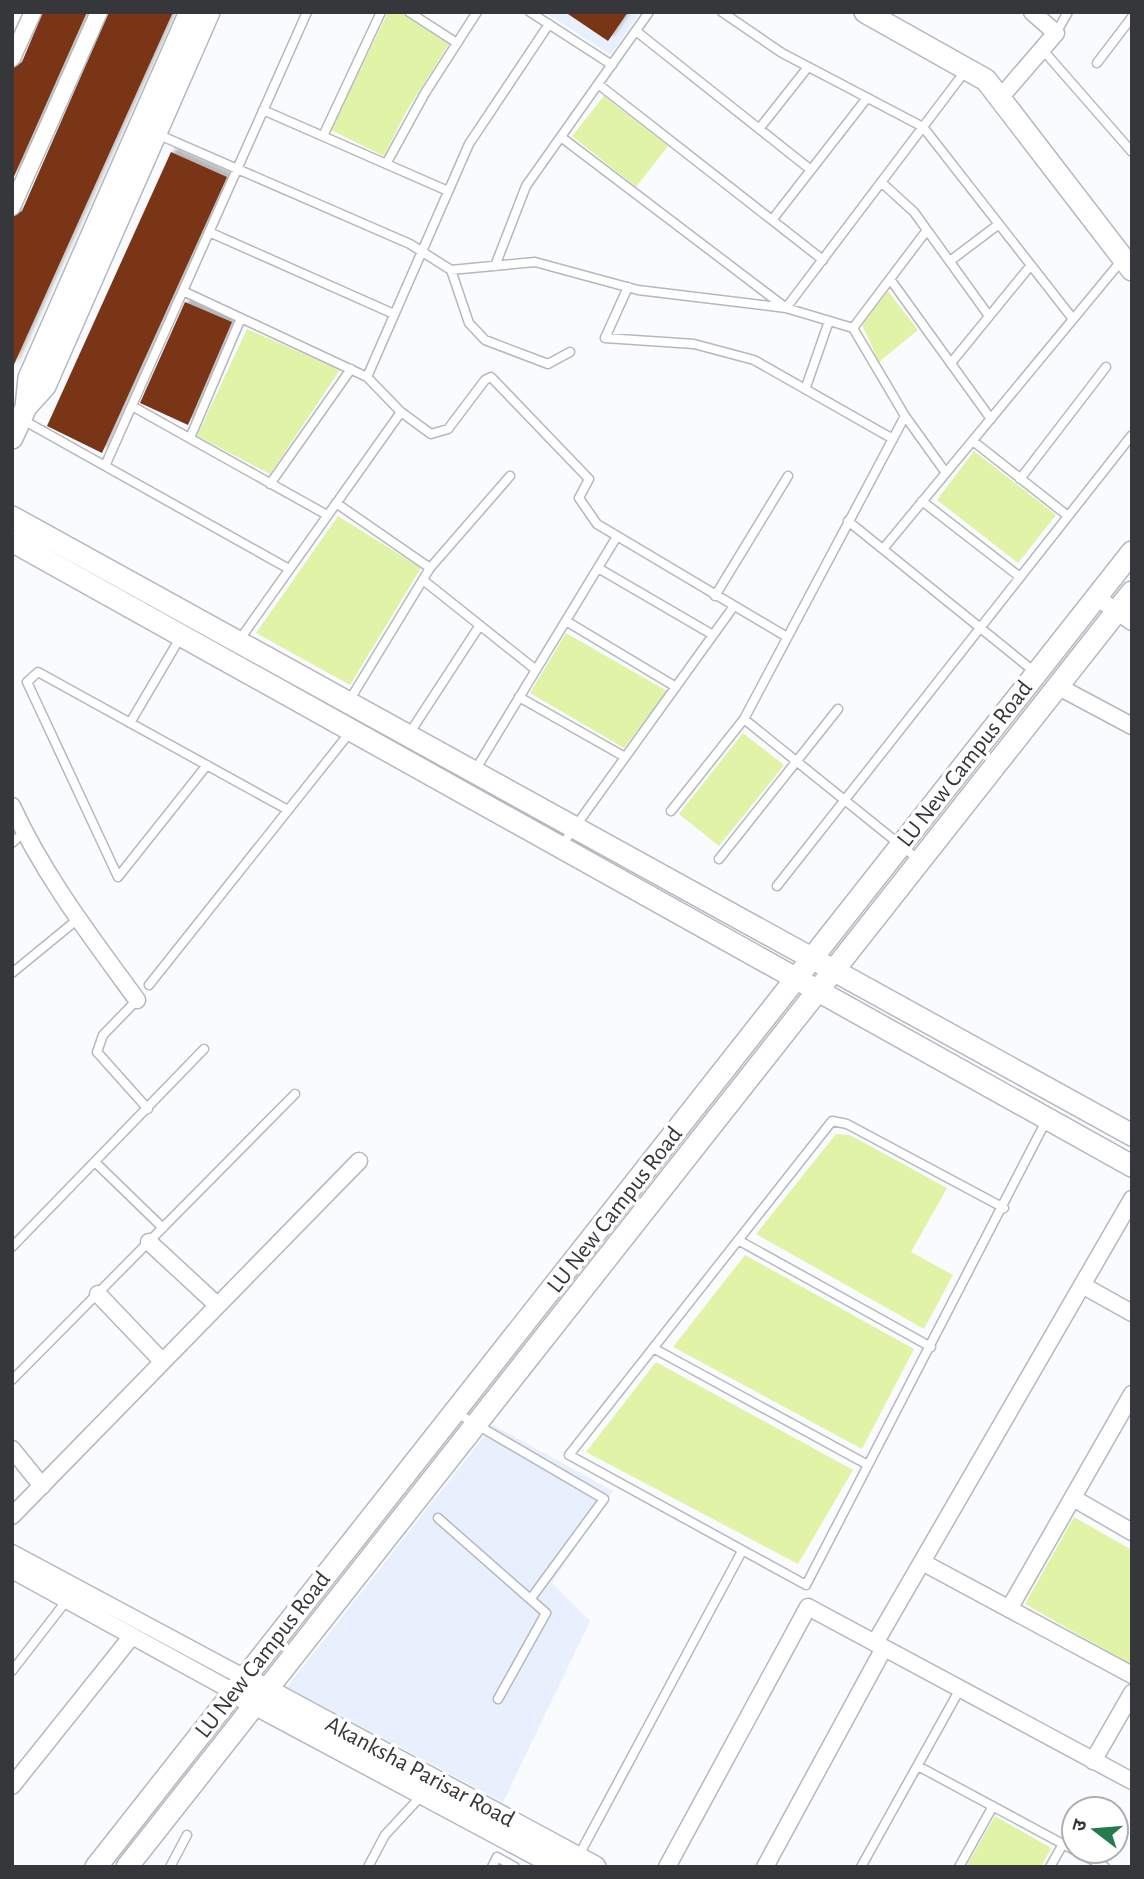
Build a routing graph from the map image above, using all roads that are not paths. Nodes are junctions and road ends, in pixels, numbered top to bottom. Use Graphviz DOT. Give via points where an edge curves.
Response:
graph roads {
  1 [pos="33,12"];
  2 [pos="99,12"];
  3 [pos="190,12"];
  4 [pos="209,12"];
  5 [pos="307,12"];
  6 [pos="381,12"];
  7 [pos="409,12"];
  8 [pos="477,12"];
  9 [pos="530,12"];
  10 [pos="649,12"];
  11 [pos="722,12"];
  12 [pos="865,12"];
  13 [pos="1032,12"];
  14 [pos="1068,12"];
  15 [pos="1132,17"];
  16 [pos="549,24"];
  17 [pos="636,30"];
  18 [pos="1056,33"];
  19 [pos="457,43"];
  20 [pos="1042,49"];
  21 [pos="12,58"];
  22 [pos="1097,63"];
  23 [pos="611,65"];
  24 [pos="808,67"];
  25 [pos="968,68"];
  26 [pos="598,84"];
  27 [pos="867,98"];
  28 [pos="1000,98"];
  29 [pos="263,110"];
  30 [pos="923,127"];
  31 [pos="759,129"];
  32 [pos="156,134"];
  33 [pos="323,136"];
  34 [pos="561,137"];
  35 [pos="1132,152"];
  36 [pos="386,164"];
  37 [pos="237,169"];
  38 [pos="811,170"];
  39 [pos="881,182"];
  40 [pos="448,191"];
  41 [pos="12,207"];
  42 [pos="772,220"];
  43 [pos="999,224"];
  44 [pos="927,230"];
  45 [pos="209,232"];
  46 [pos="421,251"];
  47 [pos="823,260"];
  48 [pos="950,261"];
  49 [pos="1128,264"];
  50 [pos="1031,265"];
  51 [pos="495,266"];
  52 [pos="451,270"];
  53 [pos="890,279"];
  54 [pos="628,287"];
  55 [pos="183,291"];
  56 [pos="786,308"];
  57 [pos="394,313"];
  58 [pos="989,316"];
  59 [pos="241,318"];
  60 [pos="1073,319"];
  61 [pos="829,321"];
  62 [pos="853,328"];
  63 [pos="570,352"];
  64 [pos="951,363"];
  65 [pos="1106,367"];
  66 [pos="351,369"];
  67 [pos="367,377"];
  68 [pos="806,387"];
  69 [pos="132,406"];
  70 [pos="401,412"];
  71 [pos="905,416"];
  72 [pos="991,419"];
  73 [pos="20,421"];
  74 [pos="1132,435"];
  75 [pos="190,438"];
  76 [pos="892,439"];
  77 [pos="973,441"];
  78 [pos="105,466"];
  79 [pos="946,473"];
  80 [pos="510,476"];
  81 [pos="788,476"];
  82 [pos="1020,479"];
  83 [pos="270,484"];
  84 [pos="922,501"];
  85 [pos="336,503"];
  86 [pos="327,515"];
  87 [pos="1068,516"];
  88 [pos="12,517"];
  89 [pos="848,521"];
  90 [pos="617,538"];
  91 [pos="12,541"];
  92 [pos="883,549"];
  93 [pos="1132,552"];
  94 [pos="430,568"];
  95 [pos="598,568"];
  96 [pos="289,569"];
  97 [pos="1020,577"];
  98 [pos="423,580"];
  99 [pos="1132,592"];
  100 [pos="715,596"];
  101 [pos="1096,597"];
  102 [pos="734,606"];
  103 [pos="1124,617"];
  104 [pos="566,621"];
  105 [pos="480,625"];
  106 [pos="980,628"];
  107 [pos="182,635"];
  108 [pos="713,635"];
  109 [pos="787,637"];
  110 [pos="238,642"];
  111 [pos="536,670"];
  112 [pos="1036,673"];
  113 [pos="676,687"];
  114 [pos="1059,687"];
  115 [pos="519,697"];
  116 [pos="348,703"];
  117 [pos="838,709"];
  118 [pos="744,719"];
  119 [pos="130,723"];
  120 [pos="1132,726"];
  121 [pos="353,729"];
  122 [pos="393,735"];
  123 [pos="625,757"];
  124 [pos="798,762"];
  125 [pos="207,765"];
  126 [pos="474,772"];
  127 [pos="845,800"];
  128 [pos="12,806"];
  129 [pos="288,810"];
  130 [pos="671,811"];
  131 [pos="575,827"];
  132 [pos="18,837"];
  133 [pos="562,845"];
  134 [pos="901,845"];
  135 [pos="719,859"];
  136 [pos="922,861"];
  137 [pos="777,886"];
  138 [pos="79,919"];
  139 [pos="813,958"];
  140 [pos="835,971"];
  141 [pos="12,974"];
  142 [pos="798,978"];
  143 [pos="149,985"];
  144 [pos="820,990"];
  145 [pos="137,1000"];
  146 [pos="204,1049"];
  147 [pos="295,1094"];
  148 [pos="148,1108"];
  149 [pos="1047,1118"];
  150 [pos="1132,1135"];
  151 [pos="359,1161"];
  152 [pos="96,1163"];
  153 [pos="1132,1166"];
  154 [pos="1132,1199"];
  155 [pos="1003,1208"];
  156 [pos="163,1228"];
  157 [pos="738,1240"];
  158 [pos="149,1242"];
  159 [pos="12,1247"];
  160 [pos="1082,1285"];
  161 [pos="98,1294"];
  162 [pos="216,1304"];
  163 [pos="1132,1313"];
  164 [pos="930,1347"];
  165 [pos="653,1348"];
  166 [pos="161,1360"];
  167 [pos="12,1380"];
  168 [pos="1132,1394"];
  169 [pos="455,1412"];
  170 [pos="1126,1419"];
  171 [pos="476,1426"];
  172 [pos="12,1449"];
  173 [pos="869,1465"];
  174 [pos="42,1486"];
  175 [pos="1073,1498"];
  176 [pos="12,1516"];
  177 [pos="438,1518"];
  178 [pos="1132,1532"];
  179 [pos="742,1551"];
  180 [pos="12,1553"];
  181 [pos="922,1562"];
  182 [pos="14,1574"];
  183 [pos="532,1597"];
  184 [pos="67,1600"];
  185 [pos="1009,1609"];
  186 [pos="132,1636"];
  187 [pos="879,1646"];
  188 [pos="12,1671"];
  189 [pos="1132,1675"];
  190 [pos="239,1685"];
  191 [pos="961,1689"];
  192 [pos="1132,1693"];
  193 [pos="261,1697"];
  194 [pos="498,1699"];
  195 [pos="1093,1761"];
  196 [pos="918,1766"];
  197 [pos="1132,1781"];
  198 [pos="12,1786"];
  199 [pos="428,1786"];
  200 [pos="993,1807"];
  201 [pos="187,1835"];
  202 [pos="1060,1842"];
  203 [pos="1060,1849"];
  204 [pos="578,1864"];
  205 [pos="772,1865"];
  206 [pos="96,1867"];
  207 [pos="127,1867"];
  208 [pos="170,1867"];
  209 [pos="368,1867"];
  210 [pos="492,1867"];
  211 [pos="515,1867"];
  212 [pos="667,1867"];
  213 [pos="861,1867"];
  214 [pos="959,1867"];
  215 [pos="1050,1867"];
  1 -- 21 [label="street"];
  2 -- 41 [label="street"];
  3 -- 73 [label="street" via="29,378"];
  4 -- 32 [label="street"];
  5 -- 29 [label="lane"];
  6 -- 33 [label="lane"];
  7 -- 19 [label="lane"];
  8 -- 19 [label="lane"];
  9 -- 16 [label="lane"];
  10 -- 17 [label="lane"];
  11 -- 24 [label="lane"];
  12 -- 25 [label="street"];
  13 -- 18 [label="street"];
  14 -- 18 [label="lane"];
  15 -- 22 [label="lane"];
  16 -- 23 [label="lane"];
  16 -- 40 [label="lane" via="470,144"];
  17 -- 23 [label="lane"];
  17 -- 31 [label="lane"];
  18 -- 20 [label="street"];
  19 -- 36 [label="lane"];
  20 -- 28 [label="street"];
  20 -- 35 [label="lane"];
  23 -- 26 [label="lane"];
  24 -- 27 [label="lane"];
  24 -- 31 [label="lane"];
  25 -- 28 [label="street" via="986,80"];
  25 -- 30 [label="lane"];
  26 -- 34 [label="lane"];
  26 -- 42 [label="lane"];
  27 -- 30 [label="lane"];
  27 -- 38 [label="lane"];
  28 -- 49 [label="street"];
  29 -- 33 [label="lane"];
  29 -- 37 [label="lane"];
  30 -- 39 [label="lane"];
  30 -- 43 [label="lane"];
  31 -- 38 [label="lane"];
  32 -- 37 [label="lane"];
  32 -- 73 [label="street" via="46,386"];
  33 -- 36 [label="lane"];
  34 -- 51 [label="lane" via="526,186"];
  34 -- 56 [label="lane"];
  36 -- 40 [label="lane"];
  37 -- 45 [label="lane"];
  37 -- 46 [label="lane"];
  38 -- 42 [label="lane"];
  39 -- 44 [label="lane"];
  39 -- 47 [label="lane"];
  40 -- 46 [label="lane"];
  42 -- 47 [label="lane"];
  43 -- 48 [label="lane"];
  43 -- 50 [label="lane"];
  44 -- 48 [label="lane"];
  44 -- 53 [label="lane"];
  45 -- 55 [label="lane"];
  45 -- 57 [label="lane"];
  46 -- 52 [label="lane"];
  46 -- 57 [label="lane"];
  47 -- 56 [label="lane"];
  48 -- 58 [label="lane"];
  49 -- 60 [label="lane"];
  50 -- 58 [label="lane"];
  50 -- 60 [label="lane"];
  51 -- 52 [label="lane"];
  51 -- 54 [label="lane" via="536,261"];
  52 -- 63 [label="lane" via="469,323 485,340 548,364"];
  53 -- 62 [label="lane"];
  53 -- 64 [label="lane"];
  54 -- 56 [label="lane"];
  54 -- 68 [label="lane" via="605,338 694,344 754,360"];
  55 -- 59 [label="lane"];
  55 -- 69 [label="lane"];
  56 -- 61 [label="lane"];
  57 -- 67 [label="lane"];
  58 -- 64 [label="lane"];
  59 -- 66 [label="lane"];
  59 -- 75 [label="lane"];
  60 -- 72 [label="lane"];
  61 -- 62 [label="lane"];
  61 -- 68 [label="lane"];
  62 -- 71 [label="lane"];
  64 -- 72 [label="lane"];
  65 -- 82 [label="lane"];
  66 -- 67 [label="lane"];
  66 -- 83 [label="lane"];
  67 -- 70 [label="lane"];
  68 -- 76 [label="lane"];
  69 -- 75 [label="lane"];
  69 -- 78 [label="lane"];
  70 -- 85 [label="lane"];
  70 -- 90 [label="lane" via="431,434 441,433 491,377 589,480 579,498 597,524"];
  71 -- 76 [label="lane"];
  71 -- 79 [label="lane"];
  72 -- 77 [label="lane"];
  73 -- 78 [label="lane"];
  74 -- 87 [label="lane"];
  75 -- 83 [label="lane"];
  76 -- 89 [label="lane"];
  77 -- 79 [label="lane"];
  77 -- 82 [label="lane"];
  78 -- 96 [label="lane"];
  79 -- 84 [label="lane"];
  80 -- 94 [label="lane"];
  81 -- 100 [label="lane"];
  82 -- 87 [label="lane"];
  83 -- 86 [label="lane"];
  84 -- 92 [label="lane"];
  84 -- 97 [label="lane"];
  85 -- 86 [label="lane"];
  85 -- 94 [label="lane"];
  86 -- 96 [label="lane"];
  87 -- 97 [label="lane"];
  88 -- 110 [label="street"];
  89 -- 92 [label="lane"];
  89 -- 109 [label="lane"];
  90 -- 95 [label="lane"];
  90 -- 100 [label="lane"];
  91 -- 107 [label="street"];
  92 -- 106 [label="lane"];
  93 -- 101 [label="street, LU New Campus Road"];
  94 -- 98 [label="lane"];
  95 -- 104 [label="lane"];
  95 -- 108 [label="lane"];
  96 -- 110 [label="lane"];
  97 -- 106 [label="lane"];
  98 -- 105 [label="lane"];
  98 -- 116 [label="lane"];
  99 -- 103 [label="street, LU New Campus Road"];
  100 -- 102 [label="lane"];
  101 -- 103 [label="street"];
  101 -- 112 [label="street, LU New Campus Road"];
  102 -- 108 [label="lane"];
  102 -- 109 [label="lane"];
  103 -- 114 [label="street, LU New Campus Road"];
  104 -- 111 [label="lane"];
  104 -- 113 [label="lane"];
  105 -- 111 [label="lane"];
  105 -- 122 [label="lane"];
  106 -- 112 [label="lane"];
  106 -- 127 [label="lane"];
  107 -- 119 [label="lane"];
  107 -- 121 [label="street"];
  108 -- 113 [label="lane"];
  109 -- 118 [label="lane"];
  110 -- 116 [label="street"];
  111 -- 115 [label="lane"];
  112 -- 134 [label="street, LU New Campus Road"];
  113 -- 123 [label="lane"];
  114 -- 120 [label="street"];
  114 -- 136 [label="street, LU New Campus Road"];
  115 -- 123 [label="lane"];
  115 -- 126 [label="lane"];
  116 -- 122 [label="street"];
  117 -- 124 [label="lane"];
  118 -- 124 [label="lane"];
  118 -- 130 [label="lane"];
  119 -- 125 [label="lane"];
  119 -- 125 [label="lane" via="38,672 27,682 118,877"];
  121 -- 122 [label="street"];
  121 -- 129 [label="lane"];
  122 -- 126 [label="street"];
  122 -- 133 [label="street"];
  123 -- 131 [label="lane"];
  124 -- 127 [label="lane"];
  124 -- 135 [label="lane"];
  125 -- 129 [label="lane"];
  126 -- 131 [label="street"];
  127 -- 134 [label="lane"];
  127 -- 137 [label="lane"];
  128 -- 132 [label="street"];
  129 -- 143 [label="lane"];
  131 -- 133 [label="lane"];
  131 -- 139 [label="street"];
  132 -- 138 [label="street"];
  133 -- 142 [label="street"];
  134 -- 136 [label="lane"];
  134 -- 139 [label="street, LU New Campus Road"];
  136 -- 140 [label="street, LU New Campus Road"];
  138 -- 141 [label="lane"];
  138 -- 145 [label="street"];
  139 -- 140 [label="street"];
  139 -- 142 [label="street, LU New Campus Road"];
  140 -- 144 [label="street, LU New Campus Road"];
  140 -- 150 [label="street"];
  142 -- 144 [label="street"];
  142 -- 169 [label="street, LU New Campus Road"];
  144 -- 149 [label="street"];
  144 -- 171 [label="street, LU New Campus Road"];
  145 -- 148 [label="lane" via="103,1035 97,1052"];
  146 -- 148 [label="lane"];
  147 -- 156 [label="lane"];
  148 -- 152 [label="lane"];
  149 -- 153 [label="street"];
  149 -- 155 [label="lane"];
  151 -- 162 [label="street"];
  152 -- 156 [label="lane"];
  152 -- 159 [label="lane"];
  154 -- 160 [label="street"];
  155 -- 157 [label="lane" via="847,1124 832,1121"];
  155 -- 164 [label="lane"];
  156 -- 158 [label="lane"];
  157 -- 164 [label="lane"];
  157 -- 165 [label="lane"];
  158 -- 161 [label="lane"];
  158 -- 162 [label="street"];
  160 -- 163 [label="street"];
  160 -- 181 [label="street"];
  161 -- 166 [label="street"];
  161 -- 167 [label="lane"];
  162 -- 166 [label="street"];
  164 -- 173 [label="lane"];
  165 -- 173 [label="lane"];
  165 -- 179 [label="lane" via="569,1455"];
  166 -- 174 [label="street"];
  168 -- 170 [label="street"];
  169 -- 171 [label="lane"];
  169 -- 190 [label="street, LU New Campus Road"];
  170 -- 175 [label="street"];
  171 -- 183 [label="lane" via="604,1499"];
  171 -- 193 [label="street, LU New Campus Road"];
  172 -- 174 [label="street"];
  173 -- 179 [label="lane" via="806,1585"];
  174 -- 176 [label="street"];
  175 -- 178 [label="street"];
  175 -- 185 [label="street"];
  177 -- 183 [label="lane"];
  179 -- 204 [label="lane"];
  180 -- 190 [label="street"];
  181 -- 185 [label="street"];
  181 -- 187 [label="street"];
  182 -- 184 [label="street"];
  183 -- 194 [label="lane" via="546,1613"];
  184 -- 186 [label="street"];
  184 -- 188 [label="lane"];
  185 -- 189 [label="street"];
  186 -- 190 [label="street"];
  186 -- 198 [label="street"];
  187 -- 191 [label="street"];
  187 -- 205 [label="street"];
  187 -- 212 [label="street" via="808,1607"];
  190 -- 193 [label="street, Akanksha Parisar Road"];
  190 -- 206 [label="street, LU New Campus Road"];
  191 -- 195 [label="street"];
  191 -- 196 [label="lane"];
  192 -- 195 [label="street"];
  193 -- 199 [label="street, Akanksha Parisar Road"];
  193 -- 207 [label="street, LU New Campus Road"];
  195 -- 197 [label="street"];
  196 -- 200 [label="lane"];
  196 -- 213 [label="lane"];
  199 -- 204 [label="street, Akanksha Parisar Road"];
  199 -- 209 [label="lane" via="385,1835"];
  200 -- 202 [label="lane"];
  200 -- 214 [label="lane"];
  201 -- 208 [label="lane"];
  203 -- 215 [label="lane"];
  210 -- 211 [label="lane" via="497,1857"];
}
